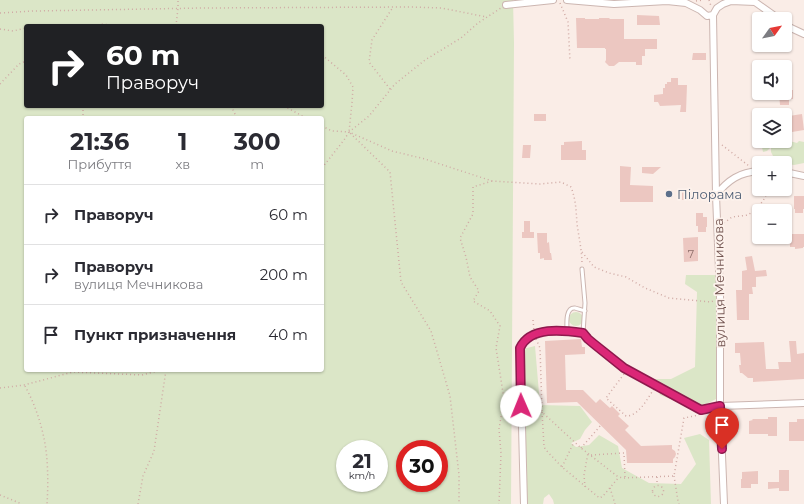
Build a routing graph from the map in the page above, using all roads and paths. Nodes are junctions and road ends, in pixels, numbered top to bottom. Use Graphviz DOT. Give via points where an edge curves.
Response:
graph roads {
  1 [pos="178,0"];
  2 [pos="553,0"];
  3 [pos="559,0"];
  4 [pos="567,0"];
  5 [pos="506,5"];
  6 [pos="393,7"];
  7 [pos="178,8"];
  8 [pos="769,12"];
  9 [pos="0,13"];
  10 [pos="712,15"];
  11 [pos="487,17"];
  12 [pos="176,24"];
  13 [pos="24,28"];
  14 [pos="792,28"];
  15 [pos="0,29"];
  16 [pos="804,34"];
  17 [pos="324,57"];
  18 [pos="570,61"];
  19 [pos="24,62"];
  20 [pos="0,84"];
  21 [pos="390,89"];
  22 [pos="288,108"];
  23 [pos="302,116"];
  24 [pos="324,127"];
  25 [pos="349,132"];
  26 [pos="715,138"];
  27 [pos="324,165"];
  28 [pos="752,168"];
  29 [pos="752,172"];
  30 [pos="792,173"];
  31 [pos="804,176"];
  32 [pos="492,181"];
  33 [pos="716,195"];
  34 [pos="766,196"];
  35 [pos="718,227"];
  36 [pos="582,252"];
  37 [pos="582,269"];
  38 [pos="720,295"];
  39 [pos="585,311"];
  40 [pos="533,320"];
  41 [pos="568,331"];
  42 [pos="583,333"];
  43 [pos="535,335"];
  44 [pos="520,348"];
  45 [pos="628,370"];
  46 [pos="73,372"];
  47 [pos="73,372"];
  48 [pos="153,372"];
  49 [pos="166,372"];
  50 [pos="24,385"];
  51 [pos="657,385"];
  52 [pos="0,388"];
  53 [pos="804,403"];
  54 [pos="720,406"];
  55 [pos="701,410"];
  56 [pos="542,412"];
  57 [pos="601,425"];
  58 [pos="574,442"];
  59 [pos="581,448"];
  60 [pos="588,453"];
  61 [pos="591,455"];
  62 [pos="562,467"];
  63 [pos="674,476"];
  64 [pos="619,477"];
  65 [pos="657,477"];
  66 [pos="626,478"];
  67 [pos="657,485"];
  68 [pos="586,487"];
  69 [pos="610,488"];
  70 [pos="0,495"];
  71 [pos="22,504"];
  72 [pos="47,504"];
  73 [pos="138,504"];
  74 [pos="459,504"];
  75 [pos="499,504"];
  76 [pos="524,504"];
  77 [pos="615,504"];
  78 [pos="679,504"];
  79 [pos="724,504"];
  1 -- 7 [label="path"];
  2 -- 5 [label="street"];
  3 -- 18 [label="path" via="568,22"];
  4 -- 10 [label="street" via="614,4 667,1 686,3 707,16"];
  5 -- 11 [label="path"];
  6 -- 7 [label="path"];
  6 -- 11 [label="path" via="441,8"];
  6 -- 21 [label="path" via="372,40 369,62"];
  7 -- 9 [label="path"];
  7 -- 12 [label="path"];
  8 -- 10 [label="street" via="755,2 732,1 717,8"];
  10 -- 26 [label="street, вулиця Мечникова"];
  11 -- 21 [label="path" via="461,38 425,60"];
  13 -- 15 [label="path" via="13,31"];
  14 -- 16 [label="street"];
  17 -- 25 [label="path" via="346,76 353,87"];
  19 -- 20 [label="path"];
  21 -- 25 [label="path" via="369,116"];
  22 -- 23 [label="path"];
  24 -- 25 [label="path" via="332,131"];
  25 -- 27 [label="path"];
  25 -- 32 [label="path" via="392,151"];
  25 -- 74 [label="path" via="390,172 402,282 431,331 450,396 459,475"];
  26 -- 28 [label="path"];
  26 -- 33 [label="street, вулиця Мечникова"];
  29 -- 33 [label="street" via="738,176 723,186"];
  30 -- 31 [label="street"];
  32 -- 36 [label="path" via="540,184 561,182 571,187"];
  32 -- 75 [label="path" via="473,187 473,214 460,238 470,277 479,291 473,301 490,311 500,326 496,348 504,399 499,429"];
  33 -- 35 [label="street, вулиця Мечникова"];
  34 -- 35 [label="path" via="748,215 732,217"];
  35 -- 38 [label="street, вулиця Мечникова"];
  36 -- 37 [label="path"];
  36 -- 38 [label="path" via="594,267 626,277 669,298 711,302"];
  37 -- 39 [label="lane"];
  38 -- 54 [label="street, вулиця Мечникова"];
  39 -- 41 [label="lane" via="575,308 570,310"];
  39 -- 42 [label="lane"];
  40 -- 43 [label="path"];
  41 -- 42 [label="lane"];
  41 -- 43 [label="lane" via="549,330"];
  42 -- 45 [label="lane"];
  43 -- 44 [label="lane" via="522,343"];
  43 -- 56 [label="path" via="540,348"];
  44 -- 76 [label="street"];
  45 -- 51 [label="lane"];
  45 -- 51 [label="path" via="606,398 626,416 635,414"];
  46 -- 50 [label="path"];
  47 -- 48 [label="path" via="142,375"];
  49 -- 73 [label="path" via="154,451 143,476"];
  50 -- 52 [label="path"];
  50 -- 72 [label="path" via="42,427 47,459"];
  51 -- 55 [label="lane"];
  53 -- 54 [label="street"];
  54 -- 55 [label="lane"];
  54 -- 79 [label="street, вулиця Мечникова"];
  55 -- 63 [label="path" via="700,415 684,418"];
  56 -- 58 [label="path"];
  56 -- 62 [label="path" via="545,449"];
  57 -- 59 [label="path"];
  58 -- 59 [label="path"];
  58 -- 62 [label="path"];
  59 -- 60 [label="path"];
  60 -- 61 [label="path"];
  60 -- 68 [label="path" via="584,475"];
  61 -- 64 [label="path"];
  61 -- 66 [label="path" via="624,453"];
  62 -- 68 [label="path"];
  63 -- 65 [label="path"];
  63 -- 78 [label="path"];
  64 -- 66 [label="path"];
  64 -- 69 [label="path"];
  65 -- 66 [label="path"];
  65 -- 67 [label="path"];
  67 -- 67 [label="path" via="663,492 658,497 652,492"];
  68 -- 69 [label="path" via="600,498"];
  69 -- 77 [label="path"];
  70 -- 71 [label="path"];
}
